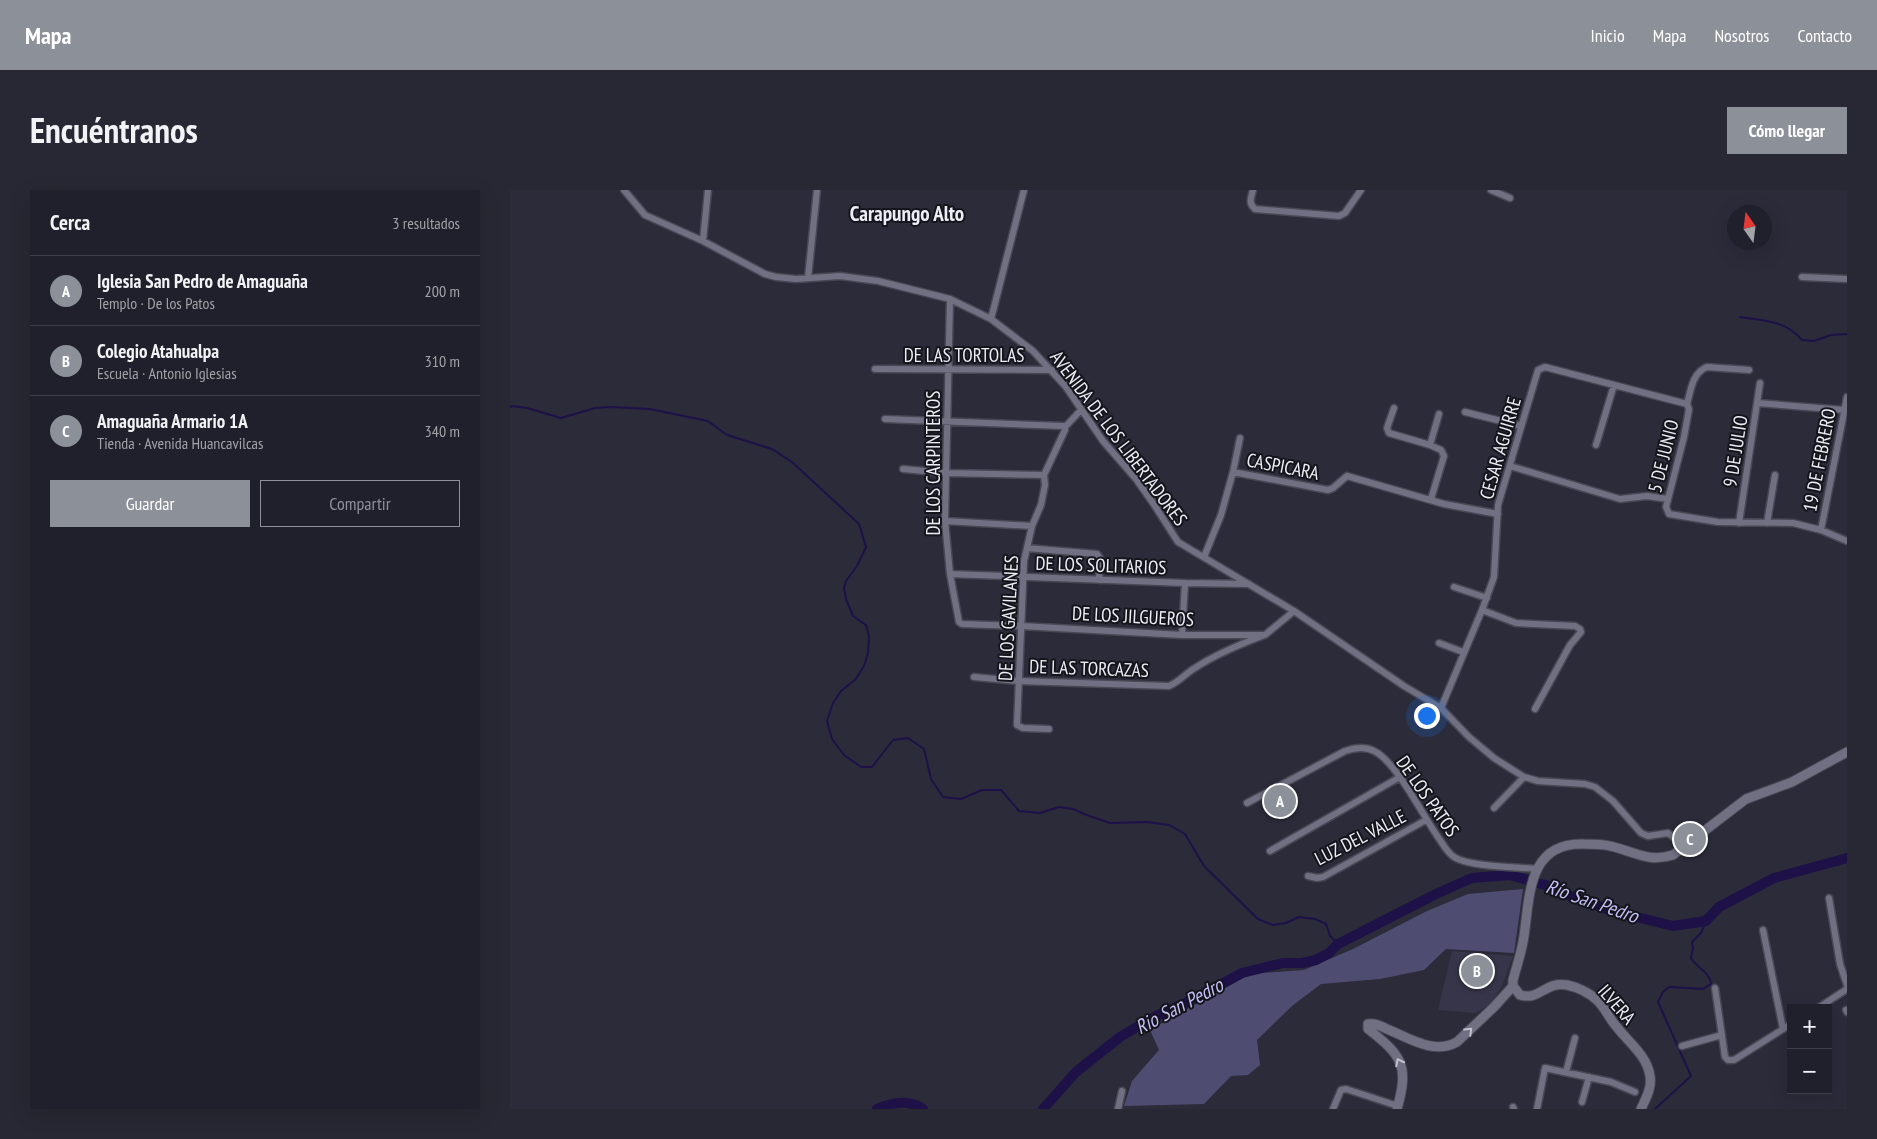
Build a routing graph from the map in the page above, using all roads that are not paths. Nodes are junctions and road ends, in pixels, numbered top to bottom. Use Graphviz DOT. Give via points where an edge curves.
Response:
graph roads {
  1 [pos="624,190"];
  2 [pos="708,190"];
  3 [pos="817,190"];
  4 [pos="1024,190"];
  5 [pos="1253,190"];
  6 [pos="1361,190"];
  7 [pos="1491,190"];
  8 [pos="1510,198"];
  9 [pos="703,241"];
  10 [pos="1802,277"];
  11 [pos="808,278"];
  12 [pos="1847,279"];
  13 [pos="950,299"];
  14 [pos="991,319"];
  15 [pos="1541,368"];
  16 [pos="875,369"];
  17 [pos="948,370"];
  18 [pos="1052,370"];
  19 [pos="1749,370"];
  20 [pos="1760,383"];
  21 [pos="1614,385"];
  22 [pos="1847,397"];
  23 [pos="1757,403"];
  24 [pos="1687,404"];
  25 [pos="1394,408"];
  26 [pos="1081,410"];
  27 [pos="1844,410"];
  28 [pos="1465,412"];
  29 [pos="1439,414"];
  30 [pos="885,419"];
  31 [pos="947,422"];
  32 [pos="1522,426"];
  33 [pos="1064,427"];
  34 [pos="1240,438"];
  35 [pos="1430,445"];
  36 [pos="1596,445"];
  37 [pos="1510,466"];
  38 [pos="903,469"];
  39 [pos="1233,472"];
  40 [pos="946,473"];
  41 [pos="1044,475"];
  42 [pos="1774,475"];
  43 [pos="1431,499"];
  44 [pos="1668,499"];
  45 [pos="1498,514"];
  46 [pos="945,521"];
  47 [pos="1739,523"];
  48 [pos="1767,523"];
  49 [pos="1032,526"];
  50 [pos="1821,530"];
  51 [pos="1847,541"];
  52 [pos="1026,548"];
  53 [pos="1204,557"];
  54 [pos="950,574"];
  55 [pos="1023,577"];
  56 [pos="1099,580"];
  57 [pos="1185,583"];
  58 [pos="1250,584"];
  59 [pos="1454,587"];
  60 [pos="1487,598"];
  61 [pos="1482,610"];
  62 [pos="1294,611"];
  63 [pos="962,624"];
  64 [pos="1021,626"];
  65 [pos="1182,634"];
  66 [pos="1264,634"];
  67 [pos="1439,643"];
  68 [pos="1463,652"];
  69 [pos="974,677"];
  70 [pos="1019,681"];
  71 [pos="1440,708"];
  72 [pos="1535,709"];
  73 [pos="1049,729"];
  74 [pos="1847,752"];
  75 [pos="1400,777"];
  76 [pos="1524,777"];
  77 [pos="1247,803"];
  78 [pos="1494,808"];
  79 [pos="1426,820"];
  80 [pos="1684,846"];
  81 [pos="1270,851"];
  82 [pos="1536,872"];
  83 [pos="1308,876"];
  84 [pos="1829,898"];
  85 [pos="1762,930"];
  86 [pos="1847,985"];
  87 [pos="1514,986"];
  88 [pos="1715,988"];
  89 [pos="1847,989"];
  90 [pos="1824,1004"];
  91 [pos="1787,1026"];
  92 [pos="1783,1029"];
  93 [pos="1722,1035"];
  94 [pos="1575,1038"];
  95 [pos="1682,1046"];
  96 [pos="1566,1072"];
  97 [pos="1589,1077"];
  98 [pos="1122,1092"];
  99 [pos="1635,1092"];
  100 [pos="1582,1102"];
  101 [pos="1397,1108"];
  102 [pos="1118,1109"];
  103 [pos="1333,1109"];
  104 [pos="1537,1109"];
  105 [pos="1641,1109"];
  1 -- 9 [label="street, AVENIDA DE LOS LIBERTADORES" via="645,215"];
  2 -- 9 [label="street"];
  3 -- 11 [label="street"];
  4 -- 14 [label="street"];
  5 -- 6 [label="street" via="1250,201 1255,209 1339,216 1345,213"];
  7 -- 8 [label="street"];
  9 -- 11 [label="street, AVENIDA DE LOS LIBERTADORES" via="764,274"];
  10 -- 12 [label="street"];
  11 -- 13 [label="street, AVENIDA DE LOS LIBERTADORES" via="858,278"];
  13 -- 14 [label="street, AVENIDA DE LOS LIBERTADORES"];
  13 -- 17 [label="street, DE LOS CARPINTEROS"];
  14 -- 18 [label="street, AVENIDA DE LOS LIBERTADORES"];
  15 -- 21 [label="street, 5 DE JUNIO"];
  15 -- 32 [label="street, CESAR AGUIRRE"];
  16 -- 17 [label="street, DE LAS TORTOLAS"];
  17 -- 18 [label="street, DE LAS TORTOLAS"];
  17 -- 31 [label="street, DE LOS CARPINTEROS"];
  18 -- 26 [label="street, AVENIDA DE LOS LIBERTADORES"];
  19 -- 24 [label="street" via="1702,369 1694,377"];
  20 -- 23 [label="street, 9 DE JULIO"];
  21 -- 24 [label="street, 5 DE JUNIO"];
  21 -- 36 [label="street"];
  22 -- 27 [label="street, 19 DE FEBRERO"];
  23 -- 27 [label="street"];
  23 -- 47 [label="street, 9 DE JULIO"];
  24 -- 44 [label="street, 5 DE JUNIO" via="1690,409"];
  25 -- 35 [label="street" via="1387,428 1389,433"];
  26 -- 33 [label="street"];
  26 -- 53 [label="street, AVENIDA DE LOS LIBERTADORES" via="1136,480 1178,542"];
  27 -- 50 [label="street, 19 DE FEBRERO"];
  28 -- 32 [label="street"];
  29 -- 35 [label="street"];
  30 -- 31 [label="street"];
  31 -- 33 [label="street"];
  31 -- 40 [label="street, DE LOS CARPINTEROS"];
  32 -- 37 [label="street, CESAR AGUIRRE"];
  33 -- 41 [label="street, DE LOS GAVILANES"];
  34 -- 39 [label="street"];
  35 -- 43 [label="street" via="1441,450 1444,456"];
  37 -- 44 [label="street" via="1620,499 1647,496"];
  37 -- 45 [label="street, CESAR AGUIRRE"];
  38 -- 40 [label="street"];
  39 -- 43 [label="street, CASPICARA" via="1328,490 1347,476"];
  39 -- 53 [label="street, CASPICARA"];
  40 -- 41 [label="street"];
  40 -- 46 [label="street, DE LOS CARPINTEROS"];
  41 -- 49 [label="street, DE LOS GAVILANES" via="1041,505"];
  42 -- 48 [label="street"];
  43 -- 45 [label="street, CASPICARA"];
  44 -- 47 [label="street, 5 DE JUNIO" via="1666,507 1669,514"];
  45 -- 60 [label="street, CESAR AGUIRRE" via="1494,577"];
  46 -- 49 [label="street"];
  46 -- 54 [label="street, DE LOS CARPINTEROS"];
  47 -- 48 [label="street, 5 DE JUNIO"];
  48 -- 50 [label="street, 5 DE JUNIO" via="1793,523"];
  49 -- 52 [label="street, DE LOS GAVILANES"];
  50 -- 51 [label="street, 5 DE JUNIO"];
  52 -- 55 [label="street, DE LOS GAVILANES"];
  52 -- 56 [label="street" via="1097,554 1100,558"];
  53 -- 58 [label="street, AVENIDA DE LOS LIBERTADORES"];
  54 -- 55 [label="street, DE LOS SOLITARIOS"];
  54 -- 63 [label="street, DE LOS CARPINTEROS" via="958,619"];
  55 -- 56 [label="street, DE LOS SOLITARIOS"];
  55 -- 64 [label="street, DE LOS GAVILANES"];
  56 -- 57 [label="street, DE LOS SOLITARIOS"];
  57 -- 58 [label="street, DE LOS SOLITARIOS"];
  57 -- 65 [label="street"];
  58 -- 62 [label="street, AVENIDA DE LOS LIBERTADORES"];
  59 -- 60 [label="street"];
  60 -- 61 [label="street, CESAR AGUIRRE"];
  61 -- 68 [label="street, CESAR AGUIRRE"];
  61 -- 72 [label="street" via="1516,623 1575,626 1580,629"];
  62 -- 66 [label="street"];
  62 -- 71 [label="street, AVENIDA DE LOS LIBERTADORES"];
  63 -- 64 [label="street, DE LOS JILGUEROS"];
  64 -- 65 [label="street, DE LOS JILGUEROS"];
  64 -- 70 [label="street, DE LOS GAVILANES"];
  65 -- 66 [label="street, DE LOS JILGUEROS"];
  66 -- 70 [label="street, DE LAS TORCAZAS" via="1193,668 1169,686"];
  67 -- 68 [label="street"];
  68 -- 71 [label="street, CESAR AGUIRRE"];
  69 -- 70 [label="street, DE LAS TORCAZAS"];
  70 -- 73 [label="street, DE LOS GAVILANES" via="1017,725 1019,728"];
  71 -- 76 [label="street, AVENIDA DE LOS LIBERTADORES" via="1488,753"];
  74 -- 80 [label="street" via="1792,782 1746,799"];
  75 -- 77 [label="street, DE LOS PATOS" via="1375,751 1354,748"];
  75 -- 79 [label="street, DE LOS PATOS"];
  75 -- 81 [label="street"];
  76 -- 78 [label="street"];
  76 -- 80 [label="street, AVENIDA DE LOS LIBERTADORES" via="1595,786 1641,833 1648,836 1672,835"];
  79 -- 82 [label="street, DE LOS PATOS" via="1457,859"];
  79 -- 83 [label="street, LUZ DEL VALLE" via="1323,877"];
  80 -- 82 [label="street" via="1673,855 1660,859 1609,845 1573,844 1547,854"];
  82 -- 87 [label="street" via="1528,898"];
  84 -- 86 [label="street" via="1840,964"];
  85 -- 92 [label="street"];
  101 -- 87 [label="street, one-way" via="1404,1074 1402,1065 1384,1041 1368,1029 1368,1024 1425,1045 1452,1045"];
  87 -- 105 [label="street, ILVERA" via="1520,996 1532,997 1557,984 1568,985 1598,1001 1648,1065 1651,1085"];
  88 -- 93 [label="street"];
  89 -- 90 [label="street"];
  91 -- 92 [label="street"];
  92 -- 93 [label="street" via="1734,1060 1725,1056"];
  93 -- 95 [label="street"];
  94 -- 96 [label="street"];
  96 -- 97 [label="street"];
  96 -- 104 [label="street" via="1544,1068"];
  97 -- 99 [label="street"];
  97 -- 100 [label="street"];
  98 -- 102 [label="street"];
  101 -- 103 [label="street" via="1353,1090 1341,1090"];
}
